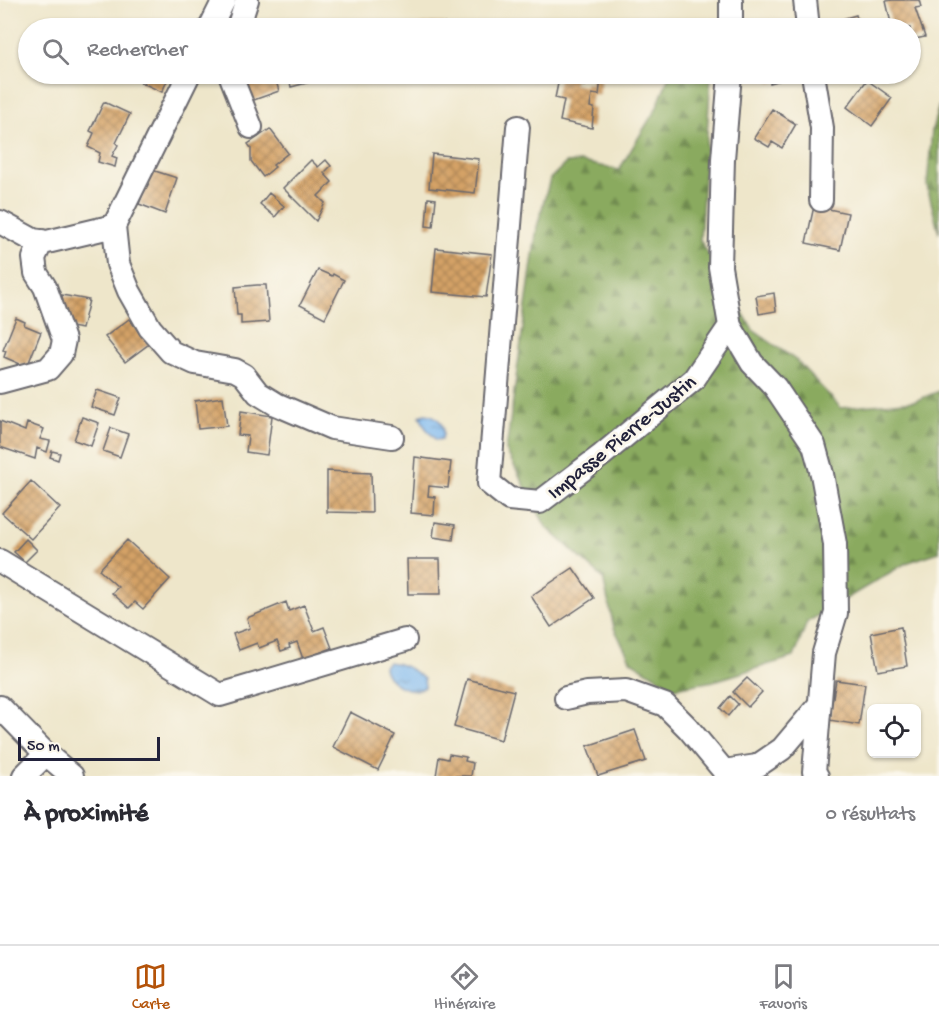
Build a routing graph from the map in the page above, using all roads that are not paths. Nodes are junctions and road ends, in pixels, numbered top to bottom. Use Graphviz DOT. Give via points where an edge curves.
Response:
graph roads {
  1 [pos="224,0"];
  2 [pos="247,0"];
  3 [pos="731,0"];
  4 [pos="805,0"];
  5 [pos="215,18"];
  6 [pos="241,18"];
  7 [pos="731,18"];
  8 [pos="807,18"];
  9 [pos="184,84"];
  10 [pos="233,84"];
  11 [pos="729,84"];
  12 [pos="815,84"];
  13 [pos="251,127"];
  14 [pos="518,127"];
  15 [pos="821,200"];
  16 [pos="0,222"];
  17 [pos="114,226"];
  18 [pos="42,241"];
  19 [pos="730,326"];
  20 [pos="0,382"];
  21 [pos="392,437"];
  22 [pos="0,561"];
  23 [pos="405,640"];
  24 [pos="566,698"];
  25 [pos="819,705"];
  26 [pos="0,707"];
  27 [pos="46,754"];
  28 [pos="24,776"];
  29 [pos="72,776"];
  30 [pos="817,776"];
  1 -- 5 [label="street"];
  2 -- 6 [label="street"];
  3 -- 7 [label="street"];
  4 -- 8 [label="street"];
  9 -- 17 [label="street"];
  10 -- 13 [label="street"];
  11 -- 19 [label="street" via="720,267"];
  12 -- 15 [label="street" via="822,128"];
  14 -- 19 [label="street, Impasse Pierre-Justin" via="489,483 509,499 540,502 694,379"];
  16 -- 18 [label="street"];
  17 -- 18 [label="street"];
  17 -- 21 [label="street" via="118,264 129,291 150,328 171,352 195,363 235,370 258,393 276,404 332,428"];
  18 -- 20 [label="street" via="34,258 36,273 64,340 61,354 48,369"];
  19 -- 25 [label="street" via="752,363 775,387 814,445 822,474 835,544 836,613 824,653"];
  22 -- 23 [label="street" via="220,695"];
  24 -- 25 [label="street" via="626,691 665,705 724,771 757,766 782,749"];
  25 -- 30 [label="street" via="814,772"];
  26 -- 27 [label="street"];
  27 -- 28 [label="street"];
  27 -- 29 [label="street"];
}
